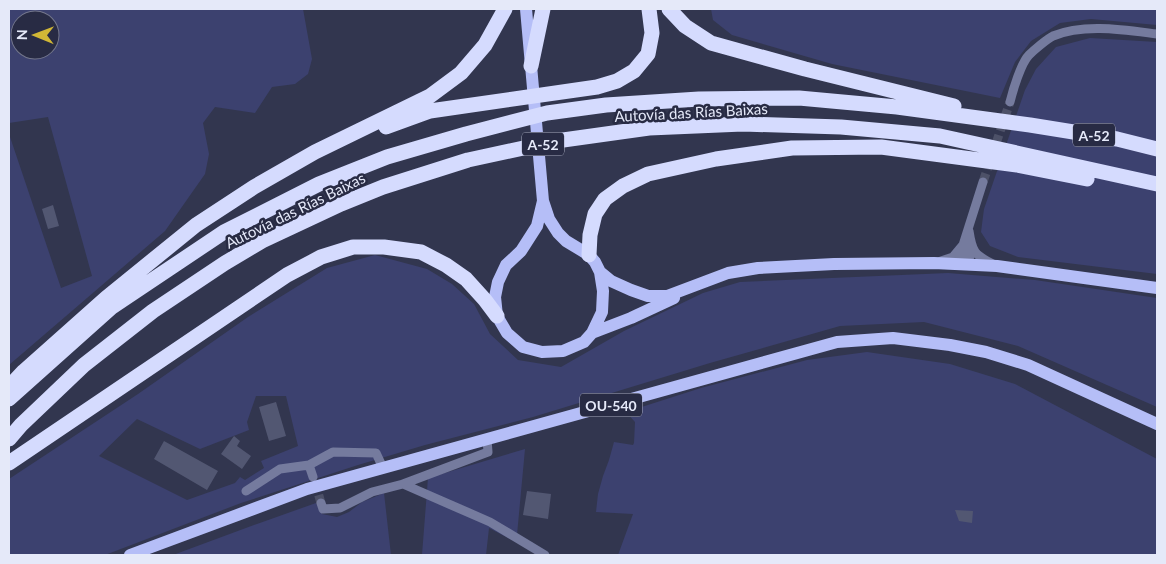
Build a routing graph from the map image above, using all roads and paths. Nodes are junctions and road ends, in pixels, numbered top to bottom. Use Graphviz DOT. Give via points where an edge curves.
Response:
graph roads {
  1 [pos="505,9"];
  2 [pos="526,9"];
  3 [pos="543,9"];
  4 [pos="649,9"];
  5 [pos="669,9"];
  6 [pos="1157,34"];
  7 [pos="531,66"];
  8 [pos="1010,102"];
  9 [pos="1030,125"];
  10 [pos="1157,149"];
  11 [pos="315,152"];
  12 [pos="983,182"];
  13 [pos="1157,184"];
  14 [pos="1157,193"];
  15 [pos="543,200"];
  16 [pos="967,245"];
  17 [pos="589,255"];
  18 [pos="934,263"];
  19 [pos="966,265"];
  20 [pos="996,266"];
  21 [pos="600,272"];
  22 [pos="692,288"];
  23 [pos="1157,288"];
  24 [pos="497,316"];
  25 [pos="592,333"];
  26 [pos="9,387"];
  27 [pos="1098,396"];
  28 [pos="9,398"];
  29 [pos="1157,415"];
  30 [pos="1157,424"];
  31 [pos="9,439"];
  32 [pos="487,439"];
  33 [pos="9,463"];
  34 [pos="309,465"];
  35 [pos="383,468"];
  36 [pos="313,477"];
  37 [pos="403,484"];
  38 [pos="246,491"];
  39 [pos="321,503"];
  40 [pos="130,555"];
  41 [pos="545,555"];
  1 -- 11 [label="highway" via="485,45 461,73 430,96"];
  2 -- 7 [label="main road"];
  3 -- 7 [label="highway"];
  4 -- 11 [label="highway" via="652,33 648,54 634,71 617,81 597,87 430,111"];
  5 -- 9 [label="highway" via="685,26 711,43"];
  6 -- 8 [label="street" via="1122,29 1074,30 1052,37 1028,56"];
  7 -- 15 [label="main road"];
  9 -- 10 [label="highway, Autovía das Rías Baixas / A-52"];
  9 -- 28 [label="highway, Autovía das Rías Baixas / A-52" via="799,98 699,98 547,113 466,134 386,157 319,184 224,232 112,307"];
  11 -- 26 [label="highway" via="196,225 106,298"];
  12 -- 16 [label="street" via="968,228"];
  13 -- 31 [label="highway, Autovía das Rías Baixas / A-52" via="940,136 841,127 744,124 649,128 556,140 468,160 383,187 262,241 153,311 84,365"];
  14 -- 17 [label="highway" via="1017,165 881,147 792,148 648,174 623,186 605,200 595,214"];
  15 -- 17 [label="main road" via="558,233"];
  15 -- 24 [label="main road" via="537,226 521,251 506,265 498,282 495,297"];
  16 -- 18 [label="street" via="953,257"];
  16 -- 19 [label="street" via="962,260"];
  16 -- 20 [label="street" via="979,257"];
  17 -- 21 [label="main road"];
  18 -- 19 [label="main road"];
  18 -- 22 [label="main road" via="758,268 728,273"];
  19 -- 20 [label="main road"];
  20 -- 23 [label="main road"];
  21 -- 22 [label="main road" via="611,281 648,296 667,296"];
  21 -- 25 [label="main road" via="602,312"];
  22 -- 25 [label="main road"];
  24 -- 25 [label="main road" via="507,332 523,347 542,352 563,351 584,342"];
  24 -- 33 [label="highway" via="466,279 421,252 353,247 321,257 288,275"];
  27 -- 29 [label="main road"];
  27 -- 30 [label="main road, OU-540"];
  27 -- 32 [label="main road, OU-540" via="1028,365 986,352 893,338 837,342"];
  32 -- 35 [label="main road, OU-540"];
  32 -- 37 [label="street" via="488,452"];
  34 -- 35 [label="street" via="333,452 376,452"];
  34 -- 36 [label="street"];
  34 -- 38 [label="street" via="280,469"];
  35 -- 40 [label="main road, OU-540" via="307,489"];
  37 -- 39 [label="street" via="372,492 340,508 323,509"];
  37 -- 41 [label="street" via="490,522"];
}
